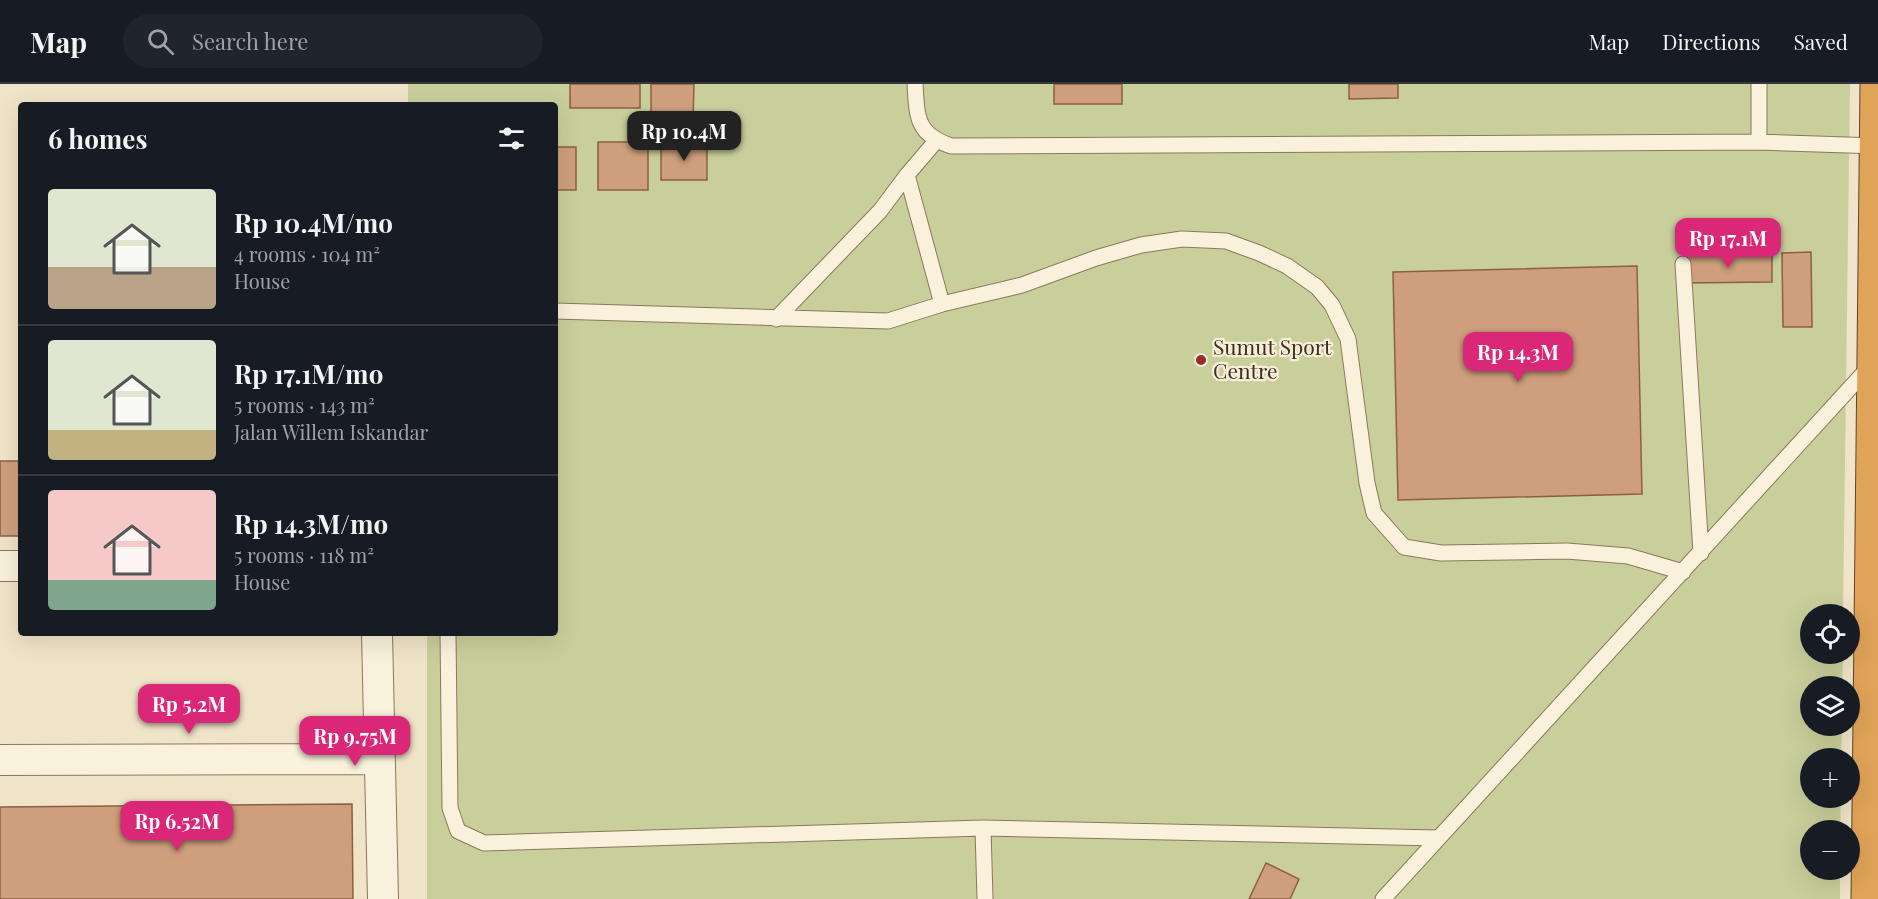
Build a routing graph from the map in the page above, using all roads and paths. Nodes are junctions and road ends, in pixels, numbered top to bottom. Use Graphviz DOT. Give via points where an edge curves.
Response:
graph roads {
  1 [pos="915,84"];
  2 [pos="1759,84"];
  3 [pos="1877,84"];
  4 [pos="936,141"];
  5 [pos="1759,142"];
  6 [pos="1877,146"];
  7 [pos="907,175"];
  8 [pos="1683,264"];
  9 [pos="942,304"];
  10 [pos="558,310"];
  11 [pos="776,319"];
  12 [pos="1876,361"];
  13 [pos="1876,454"];
  14 [pos="1701,553"];
  15 [pos="0,566"];
  16 [pos="18,566"];
  17 [pos="1683,572"];
  18 [pos="377,636"];
  19 [pos="448,636"];
  20 [pos="379,759"];
  21 [pos="0,760"];
  22 [pos="983,828"];
  23 [pos="1438,838"];
  24 [pos="383,899"];
  25 [pos="985,899"];
  26 [pos="1383,899"];
  27 [pos="1869,899"];
  1 -- 4 [label="lane" via="924,131"];
  2 -- 5 [label="lane"];
  3 -- 6 [label="highway"];
  4 -- 5 [label="lane" via="951,146"];
  4 -- 7 [label="lane"];
  5 -- 6 [label="lane"];
  6 -- 12 [label="highway"];
  7 -- 9 [label="lane"];
  7 -- 11 [label="lane" via="880,211"];
  8 -- 14 [label="lane"];
  9 -- 11 [label="lane" via="888,321"];
  9 -- 17 [label="lane" via="1022,285 1141,245 1182,239 1226,241 1287,266 1317,287 1332,306 1348,339 1374,513 1404,547 1441,553 1567,551 1628,556"];
  10 -- 11 [label="lane"];
  12 -- 13 [label="highway"];
  12 -- 14 [label="lane"];
  13 -- 27 [label="highway"];
  14 -- 17 [label="lane"];
  15 -- 16 [label="street"];
  17 -- 23 [label="lane"];
  18 -- 20 [label="street"];
  19 -- 22 [label="lane" via="450,808 458,831 475,840 484,843"];
  20 -- 21 [label="street"];
  20 -- 24 [label="street"];
  22 -- 23 [label="lane"];
  22 -- 25 [label="lane"];
  23 -- 26 [label="lane"];
}
